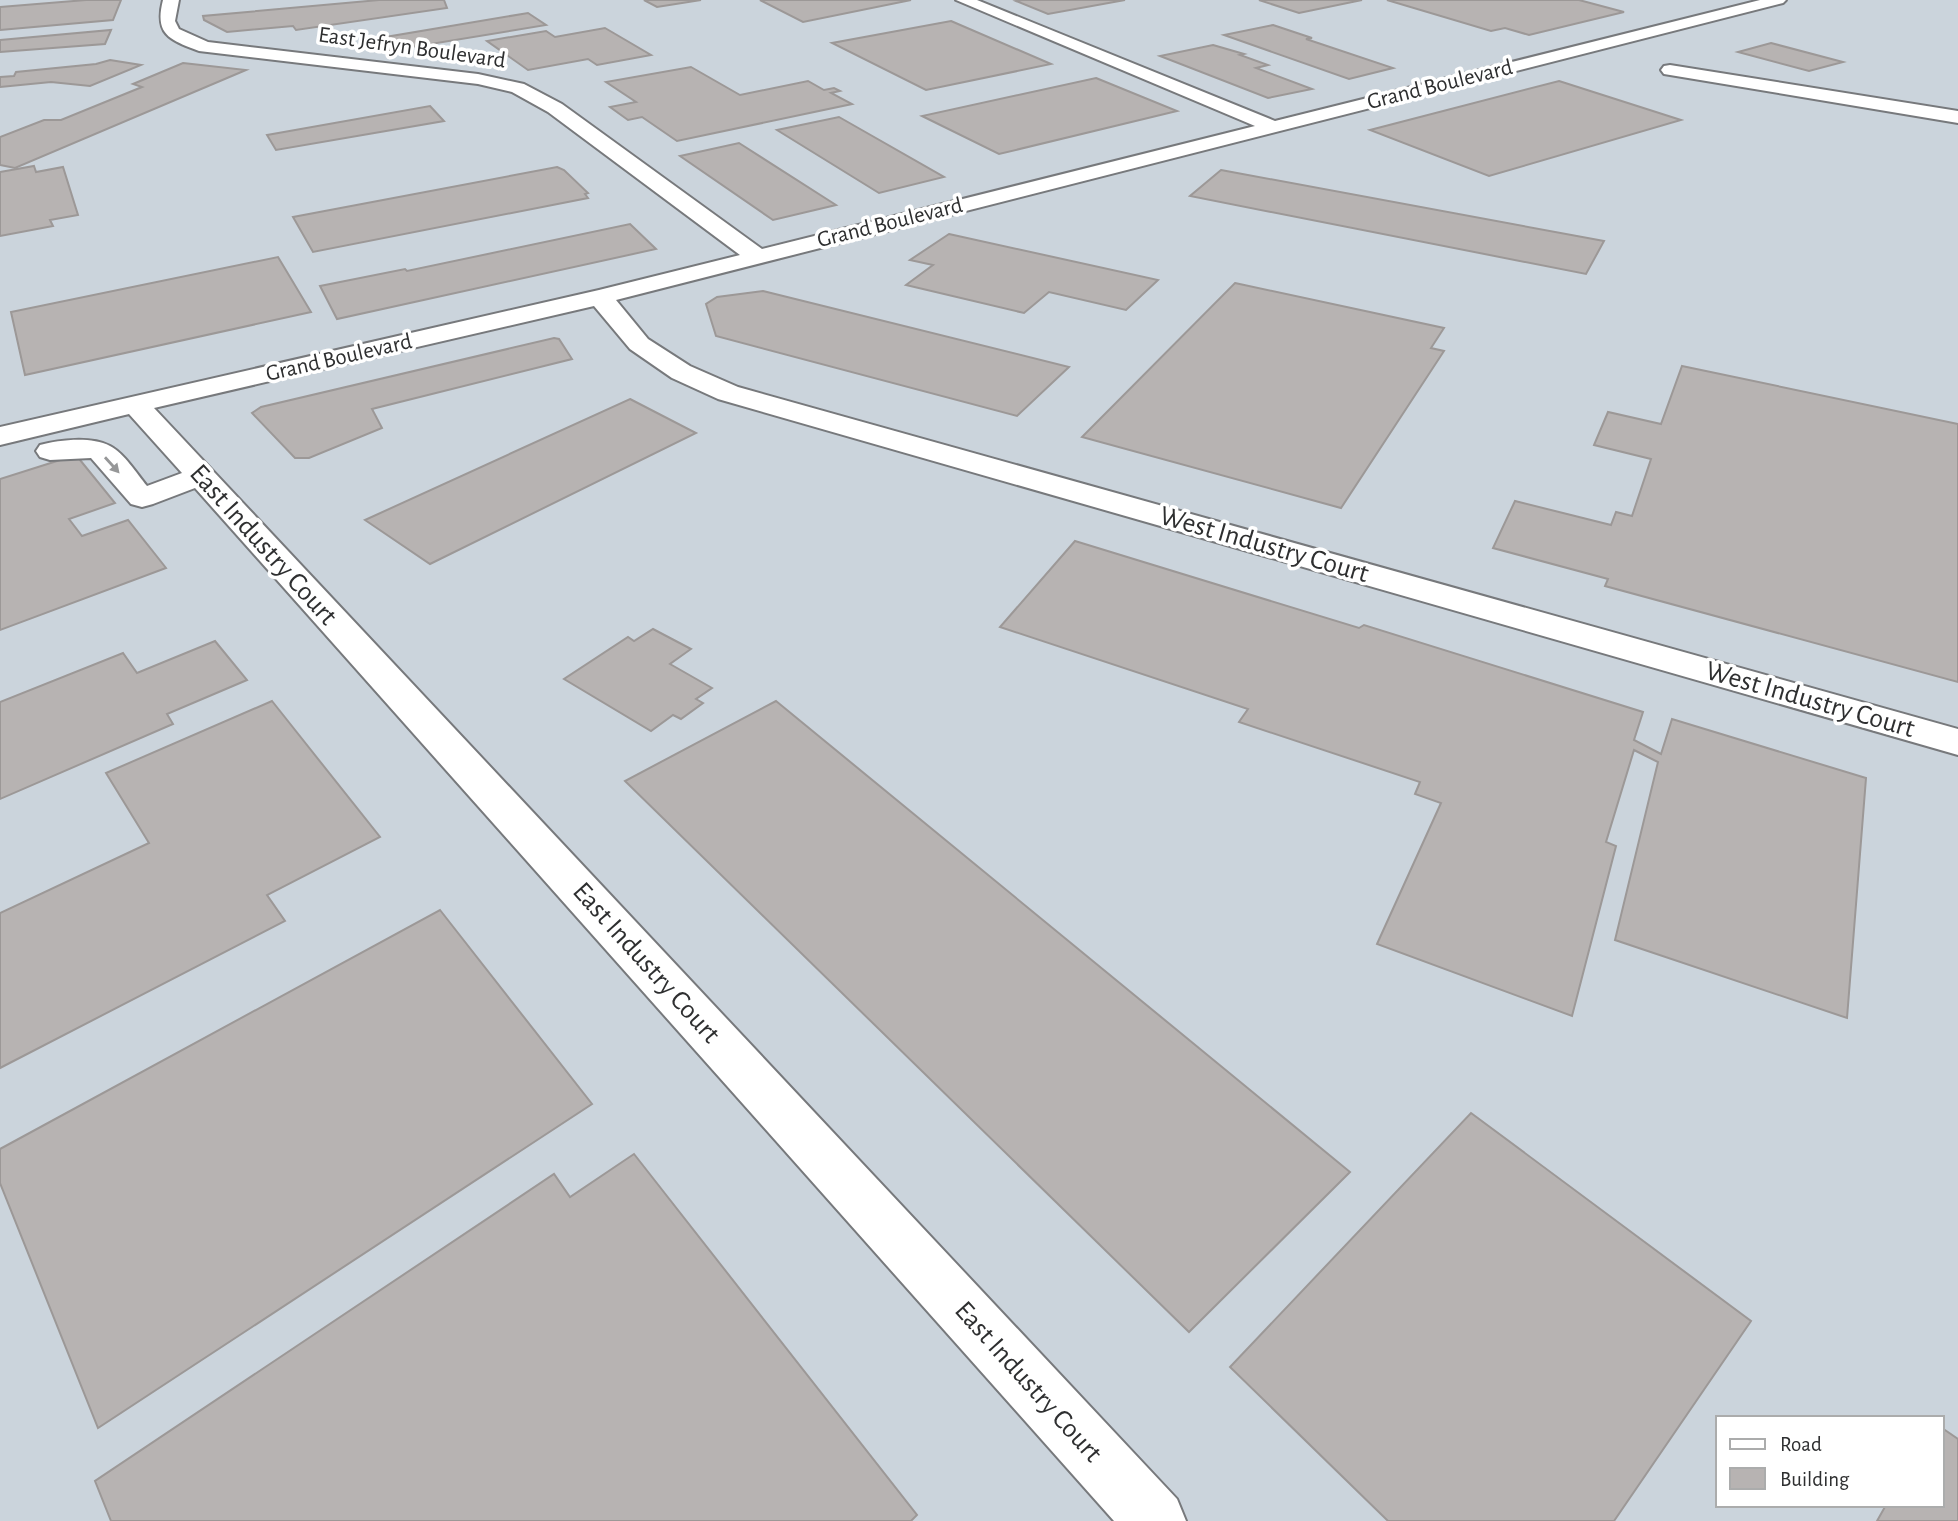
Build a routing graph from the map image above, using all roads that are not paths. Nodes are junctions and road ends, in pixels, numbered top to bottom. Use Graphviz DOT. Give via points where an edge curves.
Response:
graph roads {
  1 [pos="171,0"];
  2 [pos="995,0"];
  3 [pos="1778,0"];
  4 [pos="968,2"];
  5 [pos="1592,46"];
  6 [pos="1622,56"];
  7 [pos="1664,69"];
  8 [pos="1958,117"];
  9 [pos="1273,127"];
  10 [pos="756,256"];
  11 [pos="600,297"];
  12 [pos="136,405"];
  13 [pos="0,436"];
  14 [pos="50,450"];
  15 [pos="201,476"];
  16 [pos="1958,742"];
  17 [pos="1156,1521"];
  1 -- 10 [label="street, East Jefryn Boulevard" via="165,19 168,29 205,47 470,78 518,88 555,108"];
  2 -- 4 [label="street"];
  3 -- 5 [label="street, Grand Boulevard"];
  4 -- 9 [label="street"];
  5 -- 6 [label="street"];
  5 -- 9 [label="street, Grand Boulevard"];
  7 -- 8 [label="street" via="1712,83"];
  9 -- 10 [label="street, Grand Boulevard"];
  10 -- 11 [label="street, Grand Boulevard"];
  11 -- 12 [label="street, Grand Boulevard" via="436,347"];
  11 -- 16 [label="street, West Industry Court" via="639,344 681,372 728,393"];
  12 -- 13 [label="street, Grand Boulevard"];
  12 -- 15 [label="street, East Industry Court"];
  14 -- 15 [label="street, one-way" via="101,452 142,498"];
  15 -- 17 [label="street, East Industry Court"];
}
